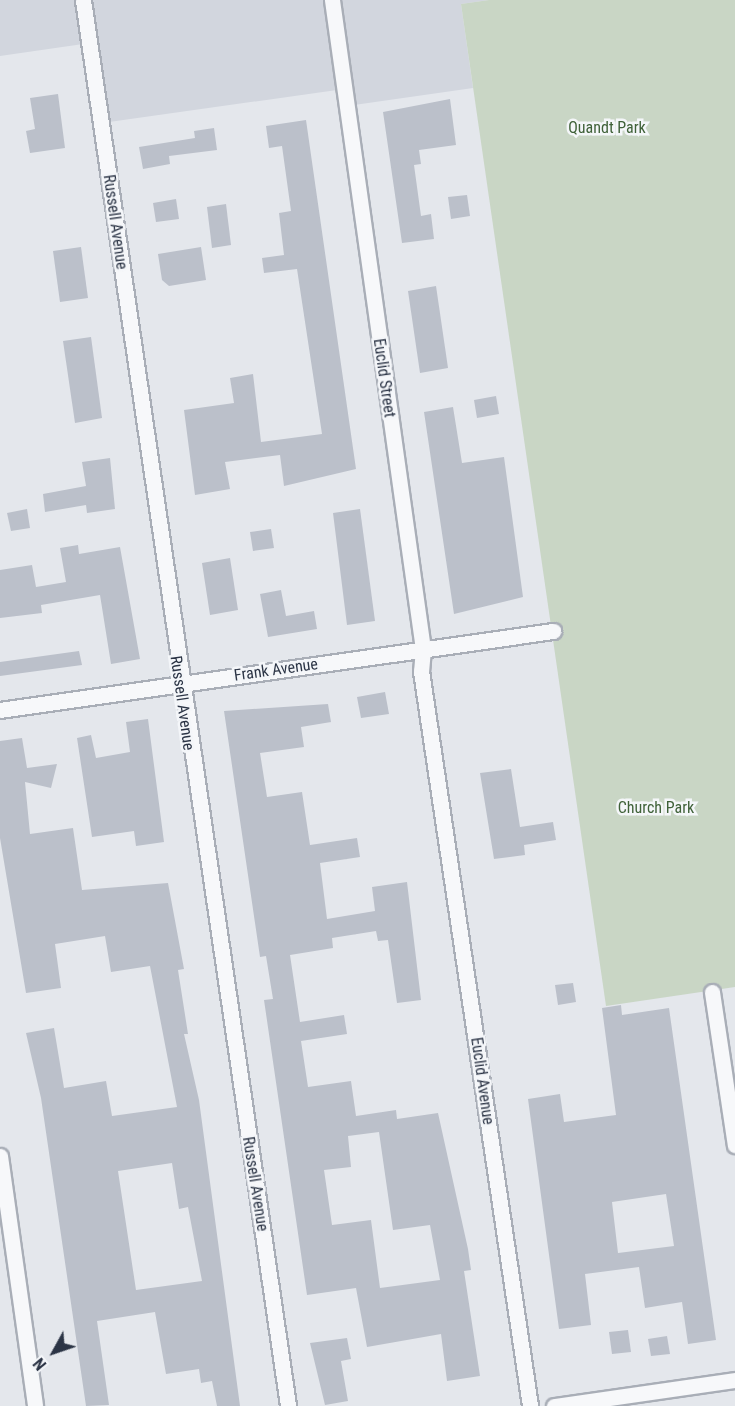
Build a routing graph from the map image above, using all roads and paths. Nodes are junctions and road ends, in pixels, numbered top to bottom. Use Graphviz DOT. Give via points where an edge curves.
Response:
graph roads {
  1 [pos="83,0"];
  2 [pos="332,0"];
  3 [pos="553,631"];
  4 [pos="423,649"];
  5 [pos="180,685"];
  6 [pos="0,710"];
  7 [pos="434,756"];
  8 [pos="712,992"];
  9 [pos="735,1145"];
  10 [pos="0,1156"];
  11 [pos="735,1380"];
  12 [pos="35,1406"];
  13 [pos="288,1406"];
  14 [pos="531,1406"];
  15 [pos="554,1406"];
  1 -- 5 [label="street, Russell Avenue"];
  2 -- 4 [label="street, Euclid Street"];
  3 -- 4 [label="street, Frank Avenue"];
  4 -- 5 [label="street, Frank Avenue"];
  4 -- 7 [label="street, Euclid Street"];
  5 -- 6 [label="street, Frank Avenue"];
  5 -- 13 [label="street, Russell Avenue"];
  7 -- 14 [label="street, Euclid Avenue"];
  8 -- 9 [label="street"];
  10 -- 12 [label="street"];
  11 -- 15 [label="street"];
}
